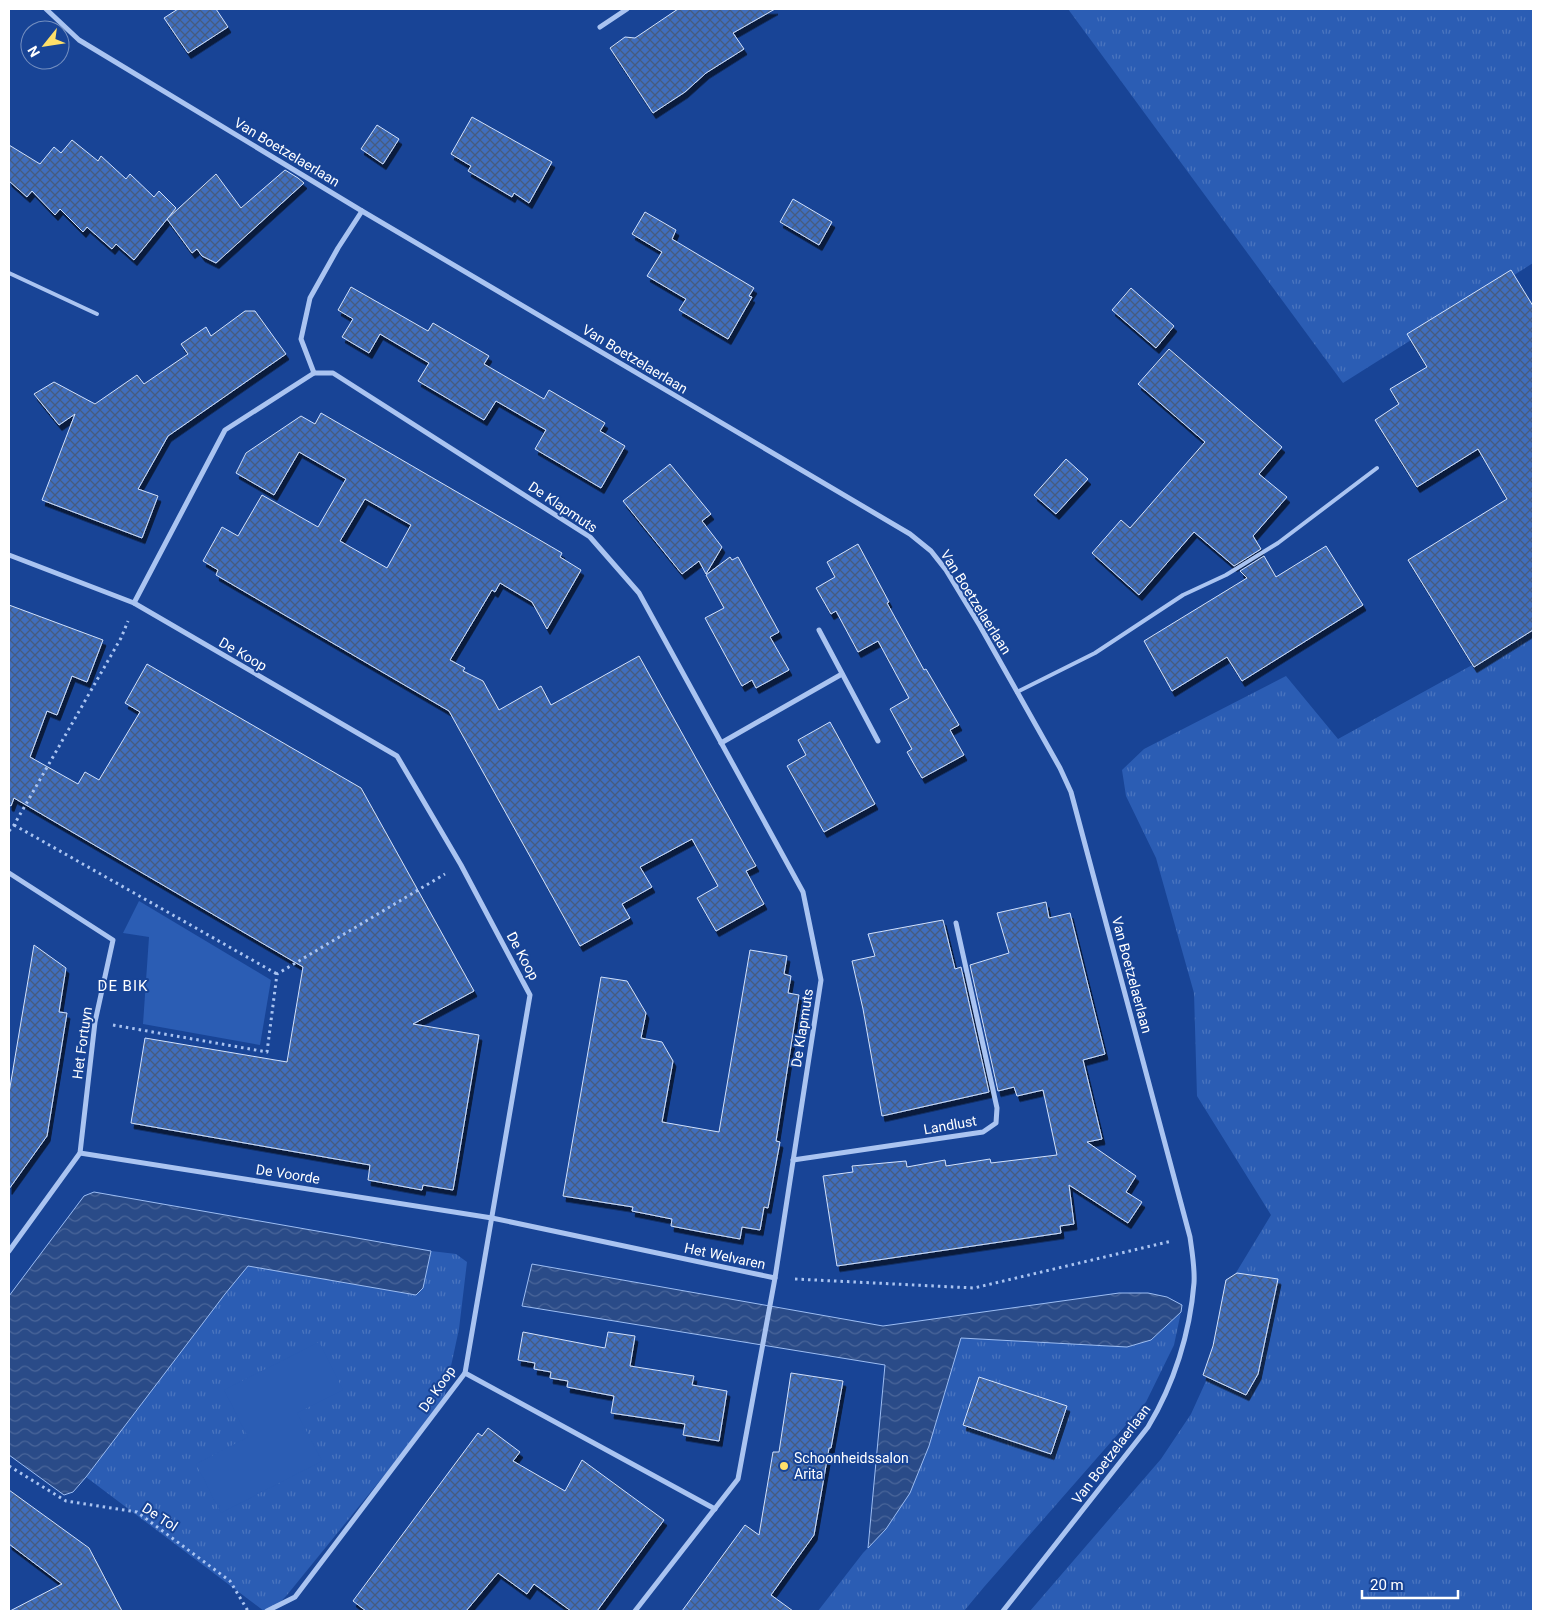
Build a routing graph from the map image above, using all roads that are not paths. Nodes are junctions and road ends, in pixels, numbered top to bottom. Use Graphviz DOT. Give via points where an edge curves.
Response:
graph roads {
  1 [pos="46,9"];
  2 [pos="627,9"];
  3 [pos="600,28"];
  4 [pos="362,211"];
  5 [pos="9,274"];
  6 [pos="97,314"];
  7 [pos="314,372"];
  8 [pos="1377,468"];
  9 [pos="9,554"];
  10 [pos="134,604"];
  11 [pos="819,630"];
  12 [pos="842,674"];
  13 [pos="1017,692"];
  14 [pos="878,741"];
  15 [pos="721,743"];
  16 [pos="9,873"];
  17 [pos="956,923"];
  18 [pos="80,1153"];
  19 [pos="793,1160"];
  20 [pos="492,1218"];
  21 [pos="9,1251"];
  22 [pos="775,1278"];
  23 [pos="465,1373"];
  24 [pos="715,1509"];
  25 [pos="267,1611"];
  26 [pos="635,1611"];
  27 [pos="1003,1611"];
  1 -- 4 [label="street, Van Boetzelaerlaan" via="80,40"];
  2 -- 3 [label="street"];
  4 -- 7 [label="street" via="310,298 301,339"];
  4 -- 13 [label="street, Van Boetzelaerlaan" via="910,534 931,551 946,570"];
  5 -- 6 [label="lane"];
  7 -- 10 [label="street" via="225,430"];
  7 -- 15 [label="street, De Klapmuts" via="333,373 590,537 639,593"];
  8 -- 13 [label="lane" via="1278,543 1234,571 1183,595 1094,653"];
  9 -- 10 [label="street, De Koop"];
  10 -- 20 [label="street, De Koop" via="397,756 461,865 530,995"];
  11 -- 12 [label="street"];
  12 -- 14 [label="street"];
  12 -- 15 [label="street"];
  13 -- 27 [label="street, Van Boetzelaerlaan" via="1071,792 1190,1237 1194,1282 1178,1360 1161,1405 1148,1427"];
  15 -- 19 [label="street, De Klapmuts" via="803,892 821,980"];
  16 -- 18 [label="street, Het Fortuyn" via="112,940 95,1022"];
  17 -- 19 [label="street, Landlust" via="997,1108 996,1123 983,1132"];
  18 -- 20 [label="street, De Voorde"];
  18 -- 21 [label="street, Het Fortuyn"];
  19 -- 22 [label="street, De Klapmuts"];
  20 -- 22 [label="street, Het Welvaren"];
  20 -- 23 [label="street, De Koop"];
  22 -- 24 [label="street, Het Welvaren" via="738,1479"];
  23 -- 24 [label="street"];
  23 -- 25 [label="street, De Koop" via="295,1597"];
  24 -- 26 [label="street, Het Welvaren"];
}
